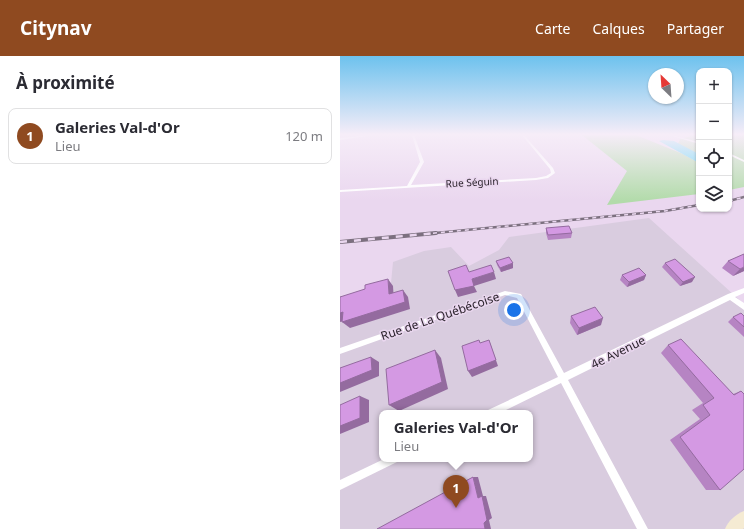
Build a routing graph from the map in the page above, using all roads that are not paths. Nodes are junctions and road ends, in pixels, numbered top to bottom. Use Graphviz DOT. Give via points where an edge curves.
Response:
graph roads {
  1 [pos="420,157"];
  2 [pos="542,157"];
  3 [pos="409,186"];
  4 [pos="340,191"];
  5 [pos="744,290"];
  6 [pos="730,296"];
  7 [pos="744,308"];
  8 [pos="340,351"];
  9 [pos="564,378"];
  10 [pos="497,410"];
  11 [pos="388,462"];
  12 [pos="340,485"];
  13 [pos="744,518"];
  14 [pos="643,529"];
  15 [pos="732,529"];
  1 -- 3 [label="street" via="422,162"];
  2 -- 3 [label="street, Rue Séguin" via="552,169 553,174 547,177"];
  3 -- 4 [label="street, Rue Séguin"];
  5 -- 6 [label="street, 4e Avenue"];
  6 -- 7 [label="street"];
  6 -- 9 [label="street, 4e Avenue"];
  8 -- 9 [label="street, Rue de La Québécoise" via="505,293 513,293 523,301"];
  9 -- 10 [label="street, 4e Avenue"];
  9 -- 14 [label="street"];
  11 -- 12 [label="street"];
  13 -- 15 [label="street"];
}
